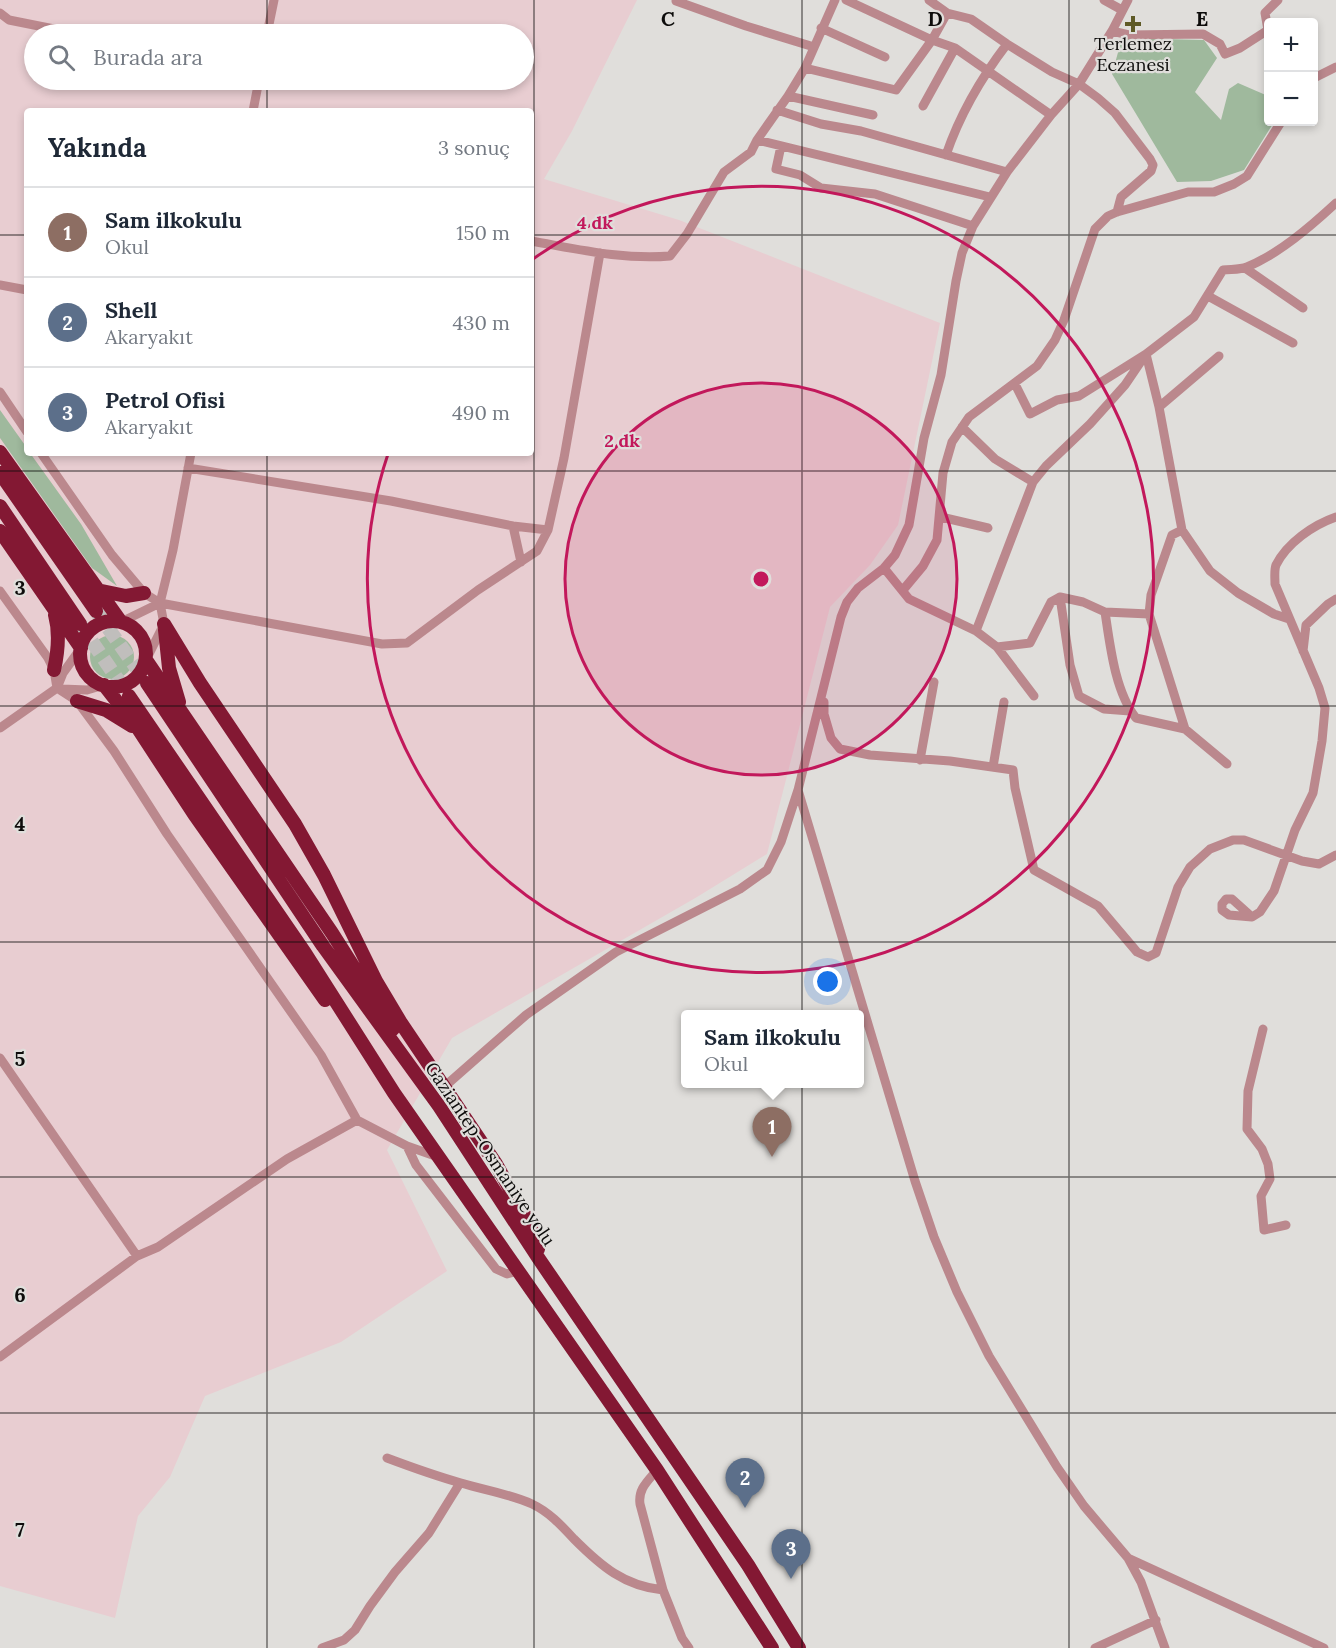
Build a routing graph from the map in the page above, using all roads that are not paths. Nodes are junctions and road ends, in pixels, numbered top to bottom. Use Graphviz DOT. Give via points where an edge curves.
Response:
graph roads {
  1 [pos="274,0"];
  2 [pos="835,0"];
  3 [pos="846,0"];
  4 [pos="929,0"];
  5 [pos="1104,0"];
  6 [pos="1128,0"];
  7 [pos="1278,0"];
  8 [pos="676,1"];
  9 [pos="1122,10"];
  10 [pos="0,13"];
  11 [pos="947,13"];
  12 [pos="29,24"];
  13 [pos="269,24"];
  14 [pos="821,28"];
  15 [pos="1112,31"];
  16 [pos="932,40"];
  17 [pos="1007,44"];
  18 [pos="814,47"];
  19 [pos="955,48"];
  20 [pos="885,57"];
  21 [pos="1336,67"];
  22 [pos="805,68"];
  23 [pos="987,70"];
  24 [pos="1318,76"];
  25 [pos="1079,84"];
  26 [pos="257,90"];
  27 [pos="788,96"];
  28 [pos="923,106"];
  29 [pos="254,108"];
  30 [pos="777,110"];
  31 [pos="873,115"];
  32 [pos="1051,115"];
  33 [pos="1278,126"];
  34 [pos="757,140"];
  35 [pos="781,146"];
  36 [pos="946,155"];
  37 [pos="1006,172"];
  38 [pos="990,197"];
  39 [pos="1336,203"];
  40 [pos="1117,212"];
  41 [pos="973,226"];
  42 [pos="534,242"];
  43 [pos="600,254"];
  44 [pos="1245,268"];
  45 [pos="0,285"];
  46 [pos="24,289"];
  47 [pos="1208,296"];
  48 [pos="1303,308"];
  49 [pos="1293,343"];
  50 [pos="1146,354"];
  51 [pos="1219,356"];
  52 [pos="1015,384"];
  53 [pos="0,392"];
  54 [pos="1159,407"];
  55 [pos="962,427"];
  56 [pos="24,428"];
  57 [pos="0,452"];
  58 [pos="43,456"];
  59 [pos="190,456"];
  60 [pos="188,468"];
  61 [pos="0,473"];
  62 [pos="1034,482"];
  63 [pos="0,506"];
  64 [pos="941,517"];
  65 [pos="1336,517"];
  66 [pos="513,525"];
  67 [pos="988,528"];
  68 [pos="548,530"];
  69 [pos="1182,530"];
  70 [pos="0,531"];
  71 [pos="521,562"];
  72 [pos="884,568"];
  73 [pos="97,590"];
  74 [pos="903,590"];
  75 [pos="0,591"];
  76 [pos="144,593"];
  77 [pos="1060,597"];
  78 [pos="1336,599"];
  79 [pos="160,603"];
  80 [pos="54,610"];
  81 [pos="96,611"];
  82 [pos="1105,612"];
  83 [pos="1149,614"];
  84 [pos="1289,619"];
  85 [pos="121,622"];
  86 [pos="81,624"];
  87 [pos="164,624"];
  88 [pos="976,632"];
  89 [pos="997,647"];
  90 [pos="81,648"];
  91 [pos="1303,653"];
  92 [pos="146,660"];
  93 [pos="54,670"];
  94 [pos="934,682"];
  95 [pos="147,683"];
  96 [pos="824,684"];
  97 [pos="104,685"];
  98 [pos="57,688"];
  99 [pos="129,696"];
  100 [pos="1034,696"];
  101 [pos="77,701"];
  102 [pos="1004,702"];
  103 [pos="1130,711"];
  104 [pos="182,713"];
  105 [pos="0,728"];
  106 [pos="1185,729"];
  107 [pos="141,733"];
  108 [pos="920,759"];
  109 [pos="1227,764"];
  110 [pos="993,767"];
  111 [pos="798,790"];
  112 [pos="1336,855"];
  113 [pos="1284,856"];
  114 [pos="1252,917"];
  115 [pos="864,1010"];
  116 [pos="864,1011"];
  117 [pos="1263,1029"];
  118 [pos="0,1058"];
  119 [pos="413,1071"];
  120 [pos="444,1087"];
  121 [pos="394,1093"];
  122 [pos="357,1119"];
  123 [pos="407,1146"];
  124 [pos="438,1157"];
  125 [pos="1286,1225"];
  126 [pos="137,1256"];
  127 [pos="539,1259"];
  128 [pos="518,1271"];
  129 [pos="0,1357"];
  130 [pos="387,1458"];
  131 [pos="657,1470"];
  132 [pos="460,1483"];
  133 [pos="1128,1558"];
  134 [pos="663,1590"];
  135 [pos="1156,1620"];
  136 [pos="322,1648"];
  137 [pos="689,1648"];
  138 [pos="772,1648"];
  139 [pos="800,1648"];
  140 [pos="1095,1648"];
  141 [pos="1165,1648"];
  142 [pos="1324,1648"];
  1 -- 13 [label="street"];
  2 -- 14 [label="street"];
  3 -- 16 [label="street"];
  4 -- 11 [label="street"];
  5 -- 9 [label="street"];
  6 -- 9 [label="street"];
  7 -- 15 [label="street" via="1265,13 1268,30 1225,54 1221,44 1203,34 1129,35"];
  8 -- 18 [label="street"];
  9 -- 15 [label="street"];
  10 -- 12 [label="street" via="9,20"];
  11 -- 16 [label="street"];
  11 -- 17 [label="street" via="971,19"];
  14 -- 18 [label="street"];
  14 -- 20 [label="street"];
  15 -- 25 [label="street"];
  16 -- 19 [label="street"];
  16 -- 22 [label="street" via="896,90"];
  17 -- 23 [label="street"];
  17 -- 25 [label="street"];
  18 -- 22 [label="street"];
  19 -- 23 [label="street"];
  19 -- 28 [label="street"];
  21 -- 24 [label="street"];
  22 -- 27 [label="street"];
  23 -- 32 [label="street"];
  23 -- 36 [label="street" via="956,126"];
  25 -- 32 [label="street"];
  25 -- 40 [label="street" via="1115,113 1153,165 1121,196"];
  26 -- 29 [label="street"];
  27 -- 30 [label="street"];
  27 -- 31 [label="street"];
  30 -- 34 [label="street"];
  30 -- 36 [label="street"];
  32 -- 37 [label="street"];
  33 -- 40 [label="street" via="1246,176 1234,184 1214,192 1188,192"];
  34 -- 35 [label="street"];
  34 -- 43 [label="street" via="751,152 724,172 670,256"];
  35 -- 38 [label="street"];
  35 -- 41 [label="street" via="776,169 800,175 821,188 875,194"];
  36 -- 37 [label="street"];
  37 -- 38 [label="street"];
  38 -- 41 [label="street"];
  39 -- 44 [label="street" via="1309,228"];
  40 -- 52 [label="street" via="1095,229 1055,340 1037,366"];
  41 -- 72 [label="street" via="956,281 941,375 924,438 909,525"];
  42 -- 43 [label="street"];
  43 -- 68 [label="street"];
  44 -- 47 [label="street" via="1223,270"];
  44 -- 48 [label="street"];
  45 -- 46 [label="street"];
  47 -- 49 [label="street"];
  47 -- 50 [label="street" via="1194,317"];
  50 -- 52 [label="street" via="1079,396 1057,400 1030,414"];
  50 -- 54 [label="street"];
  50 -- 62 [label="street" via="1125,385"];
  51 -- 54 [label="street"];
  52 -- 55 [label="street" via="969,417"];
  53 -- 56 [label="street"];
  54 -- 69 [label="street"];
  55 -- 62 [label="street" via="995,459"];
  55 -- 64 [label="street" via="952,442 943,473"];
  57 -- 73 [label="highway"];
  58 -- 76 [label="street" via="112,555"];
  59 -- 60 [label="street"];
  60 -- 66 [label="street"];
  60 -- 79 [label="street"];
  61 -- 81 [label="highway"];
  62 -- 88 [label="street"];
  63 -- 86 [label="highway"];
  64 -- 67 [label="street"];
  64 -- 74 [label="street" via="932,551"];
  65 -- 84 [label="street" via="1308,531 1275,567 1275,584"];
  66 -- 68 [label="street"];
  66 -- 71 [label="street"];
  68 -- 71 [label="street" via="537,551"];
  69 -- 83 [label="street" via="1172,535 1151,595"];
  69 -- 84 [label="street" via="1210,571 1238,593"];
  70 -- 80 [label="highway"];
  71 -- 79 [label="street" via="407,643 382,644"];
  72 -- 74 [label="street"];
  72 -- 96 [label="street" via="847,602"];
  73 -- 76 [label="highway" via="126,596"];
  73 -- 85 [label="highway"];
  74 -- 88 [label="street" via="909,599"];
  75 -- 93 [label="street"];
  76 -- 79 [label="street"];
  77 -- 82 [label="street"];
  77 -- 89 [label="street" via="1051,602 1030,643"];
  77 -- 103 [label="street" via="1079,696 1104,709"];
  78 -- 91 [label="street" via="1306,625"];
  79 -- 85 [label="street"];
  79 -- 87 [label="street"];
  80 -- 90 [label="highway"];
  80 -- 93 [label="highway" via="58,626"];
  82 -- 83 [label="street"];
  82 -- 103 [label="street" via="1109,643 1125,705"];
  83 -- 106 [label="street"];
  84 -- 91 [label="street"];
  85 -- 90 [label="highway" via="96,626"];
  85 -- 92 [label="highway" via="139,633"];
  87 -- 92 [label="street"];
  87 -- 104 [label="highway" via="169,668"];
  87 -- 120 [label="highway" via="295,825 376,981"];
  88 -- 89 [label="street"];
  89 -- 100 [label="street"];
  90 -- 97 [label="highway" via="85,671"];
  90 -- 98 [label="street"];
  91 -- 113 [label="street" via="1325,708 1323,730 1313,794"];
  92 -- 97 [label="highway" via="131,682 114,687"];
  92 -- 104 [label="highway"];
  93 -- 98 [label="street"];
  94 -- 108 [label="street"];
  95 -- 119 [label="highway, Gaziantep-Osmaniye yolu" via="323,946"];
  96 -- 108 [label="street" via="824,714 831,738 840,749"];
  96 -- 111 [label="street"];
  97 -- 98 [label="street" via="87,690"];
  97 -- 107 [label="highway"];
  98 -- 101 [label="street"];
  98 -- 105 [label="street"];
  99 -- 121 [label="highway" via="305,952"];
  101 -- 107 [label="highway" via="106,710"];
  101 -- 122 [label="street" via="315,1046"];
  102 -- 110 [label="street"];
  103 -- 106 [label="street" via="1136,718"];
  104 -- 119 [label="highway" via="332,933 393,1028"];
  106 -- 109 [label="street"];
  107 -- 121 [label="highway" via="360,1053"];
  108 -- 110 [label="street"];
  110 -- 113 [label="street" via="1013,770 1034,870 1098,906 1137,952 1148,957 1156,953 1178,887 1190,867 1210,849 1244,840"];
  111 -- 115 [label="street"];
  111 -- 120 [label="street" via="767,870 740,889 616,952 526,1015"];
  112 -- 113 [label="street" via="1319,864"];
  113 -- 114 [label="street" via="1274,891"];
  116 -- 133 [label="street" via="915,1181 957,1292 989,1356 1057,1467"];
  117 -- 125 [label="street" via="1248,1091 1247,1128 1268,1164 1270,1179 1261,1196 1264,1230"];
  118 -- 126 [label="street"];
  119 -- 127 [label="highway, Gaziantep-Osmaniye yolu"];
  120 -- 127 [label="highway" via="496,1164 537,1241"];
  121 -- 124 [label="highway"];
  122 -- 123 [label="street"];
  122 -- 126 [label="street" via="286,1159 158,1247"];
  123 -- 124 [label="street"];
  123 -- 128 [label="street" via="416,1165 496,1269 507,1274"];
  124 -- 128 [label="highway"];
  126 -- 129 [label="street"];
  127 -- 139 [label="highway, Gaziantep-Osmaniye yolu" via="748,1565"];
  128 -- 131 [label="highway"];
  130 -- 132 [label="street"];
  131 -- 134 [label="street" via="639,1495"];
  131 -- 138 [label="highway"];
  132 -- 134 [label="street" via="531,1503 558,1522 602,1566 633,1585"];
  132 -- 136 [label="street" via="429,1533 388,1580 355,1630 344,1640"];
  133 -- 135 [label="street"];
  133 -- 142 [label="street"];
  134 -- 137 [label="street"];
  135 -- 140 [label="street"];
  135 -- 141 [label="street"];
}
